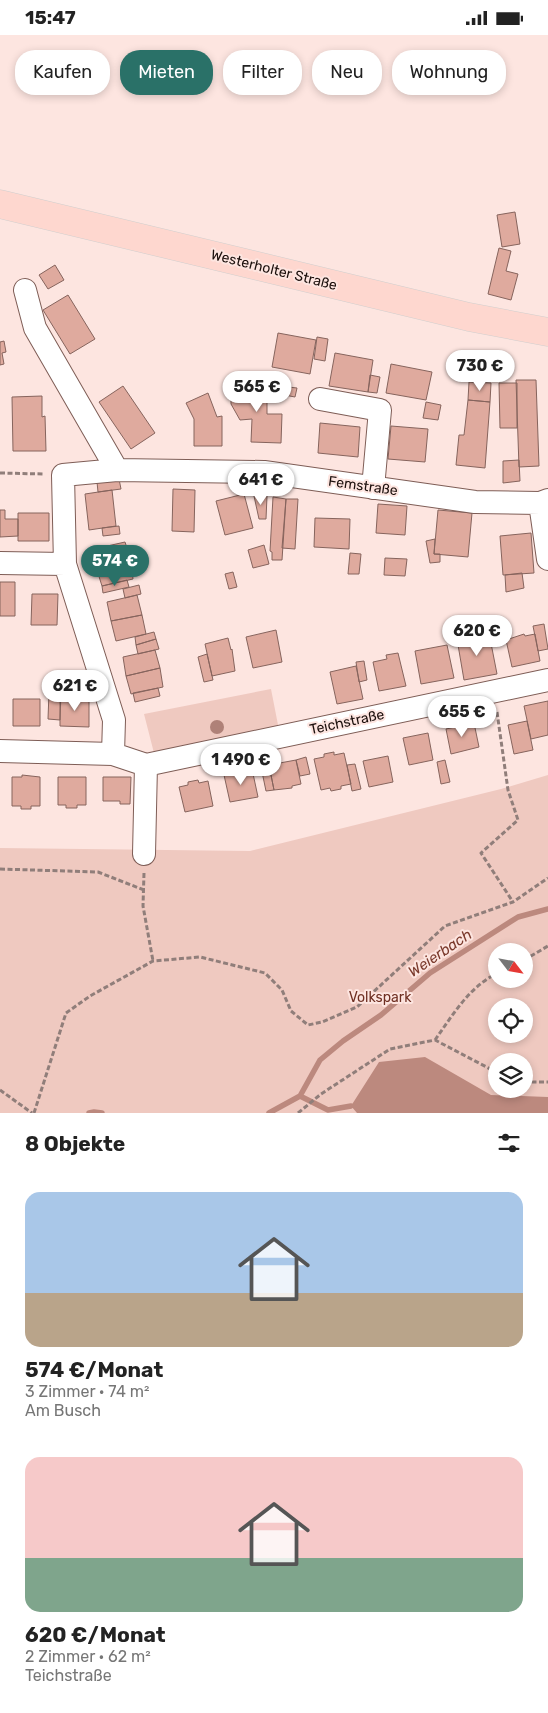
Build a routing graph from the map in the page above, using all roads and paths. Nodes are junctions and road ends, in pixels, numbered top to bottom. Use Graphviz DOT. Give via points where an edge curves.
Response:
graph roads {
  1 [pos="0,204"];
  2 [pos="25,290"];
  3 [pos="548,332"];
  4 [pos="320,399"];
  5 [pos="117,470"];
  6 [pos="0,473"];
  7 [pos="63,475"];
  8 [pos="373,488"];
  9 [pos="544,502"];
  10 [pos="548,559"];
  11 [pos="0,563"];
  12 [pos="65,564"];
  13 [pos="548,680"];
  14 [pos="494,691"];
  15 [pos="0,751"];
  16 [pos="113,754"];
  17 [pos="146,765"];
  18 [pos="144,855"];
  19 [pos="0,869"];
  20 [pos="548,878"];
  21 [pos="144,890"];
  22 [pos="513,903"];
  23 [pos="548,947"];
  24 [pos="533,955"];
  25 [pos="153,961"];
  26 [pos="488,978"];
  27 [pos="436,1040"];
  28 [pos="488,1068"];
  29 [pos="548,1082"];
  30 [pos="533,1083"];
  31 [pos="0,1089"];
  32 [pos="33,1113"];
  33 [pos="298,1113"];
  1 -- 3 [label="main road, Westerholter Straße" via="469,317"];
  2 -- 5 [label="street" via="35,328"];
  4 -- 8 [label="street" via="380,410"];
  5 -- 7 [label="street, Femstraße"];
  5 -- 8 [label="street, Femstraße" via="264,472"];
  6 -- 7 [label="path"];
  7 -- 12 [label="street"];
  8 -- 9 [label="street, Femstraße" via="475,502"];
  9 -- 10 [label="street"];
  11 -- 12 [label="street"];
  12 -- 16 [label="street" via="114,719"];
  13 -- 14 [label="street, Teichstraße"];
  14 -- 17 [label="street, Teichstraße"];
  14 -- 22 [label="path" via="508,790 518,820 481,853"];
  15 -- 16 [label="street"];
  16 -- 17 [label="street"];
  17 -- 18 [label="street"];
  18 -- 21 [label="path"];
  19 -- 21 [label="path" via="98,872"];
  20 -- 22 [label="path"];
  21 -- 25 [label="path" via="143,906"];
  22 -- 25 [label="path" via="445,926 357,1007 308,1025 291,1011 282,990 264,973 200,957"];
  23 -- 24 [label="path"];
  25 -- 32 [label="path" via="66,1013"];
  26 -- 27 [label="path" via="459,1006"];
  27 -- 28 [label="path"];
  27 -- 33 [label="path" via="390,1049"];
  29 -- 30 [label="path"];
  31 -- 32 [label="path"];
}
